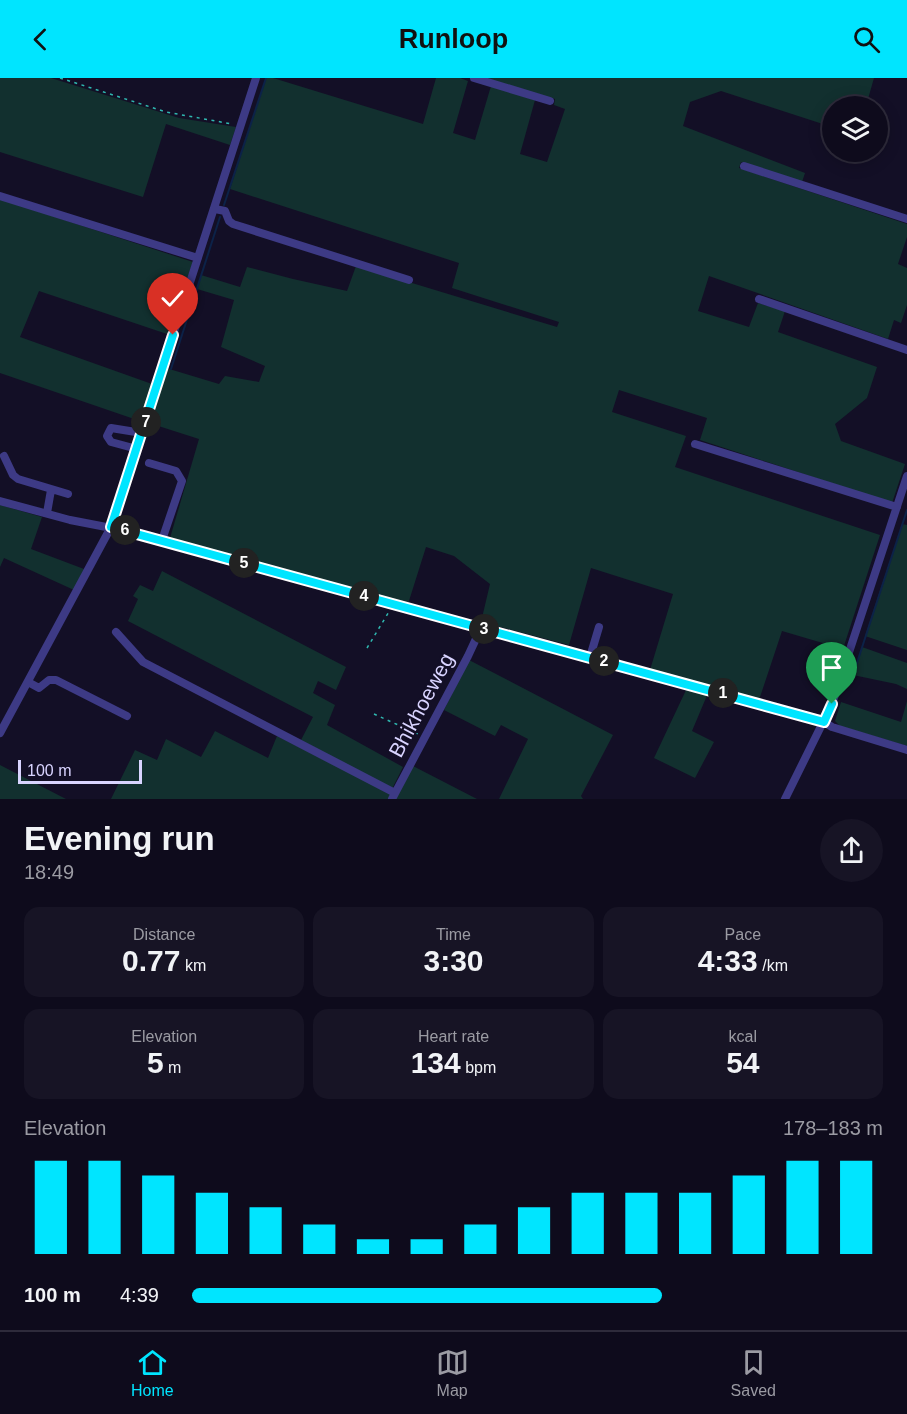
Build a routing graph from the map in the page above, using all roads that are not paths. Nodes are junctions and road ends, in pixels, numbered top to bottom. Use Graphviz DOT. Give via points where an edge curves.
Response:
graph roads {
  1 [pos="255,78"];
  2 [pos="474,78"];
  3 [pos="550,101"];
  4 [pos="744,166"];
  5 [pos="0,196"];
  6 [pos="215,209"];
  7 [pos="907,219"];
  8 [pos="198,258"];
  9 [pos="409,280"];
  10 [pos="759,299"];
  11 [pos="907,350"];
  12 [pos="142,433"];
  13 [pos="695,444"];
  14 [pos="137,449"];
  15 [pos="4,456"];
  16 [pos="149,462"];
  17 [pos="907,477"];
  18 [pos="51,490"];
  19 [pos="68,494"];
  20 [pos="0,501"];
  21 [pos="897,507"];
  22 [pos="47,513"];
  23 [pos="111,527"];
  24 [pos="162,540"];
  25 [pos="598,627"];
  26 [pos="481,628"];
  27 [pos="116,632"];
  28 [pos="590,657"];
  29 [pos="28,682"];
  30 [pos="127,716"];
  31 [pos="824,722"];
  32 [pos="1,731"];
  33 [pos="907,750"];
  34 [pos="393,796"];
  35 [pos="784,799"];
  1 -- 6 [label="street"];
  2 -- 3 [label="street"];
  4 -- 7 [label="street"];
  5 -- 8 [label="street"];
  6 -- 8 [label="street"];
  6 -- 9 [label="street" via="225,211 233,224"];
  8 -- 12 [label="street"];
  10 -- 11 [label="street"];
  12 -- 14 [label="street"];
  12 -- 14 [label="street" via="117,427 108,430 111,442"];
  13 -- 21 [label="street"];
  14 -- 23 [label="street"];
  15 -- 18 [label="street" via="12,475"];
  16 -- 24 [label="street" via="176,471 182,481"];
  17 -- 21 [label="street"];
  18 -- 19 [label="street"];
  18 -- 22 [label="street"];
  20 -- 22 [label="street"];
  21 -- 31 [label="street"];
  22 -- 23 [label="street"];
  23 -- 24 [label="street"];
  23 -- 29 [label="street"];
  24 -- 26 [label="street"];
  25 -- 28 [label="street"];
  26 -- 28 [label="street"];
  26 -- 34 [label="street, Bhikhoeweg"];
  27 -- 34 [label="street" via="143,662"];
  28 -- 31 [label="street"];
  29 -- 30 [label="street" via="39,688 56,680"];
  29 -- 32 [label="street"];
  31 -- 33 [label="street"];
  31 -- 35 [label="street"];
}
